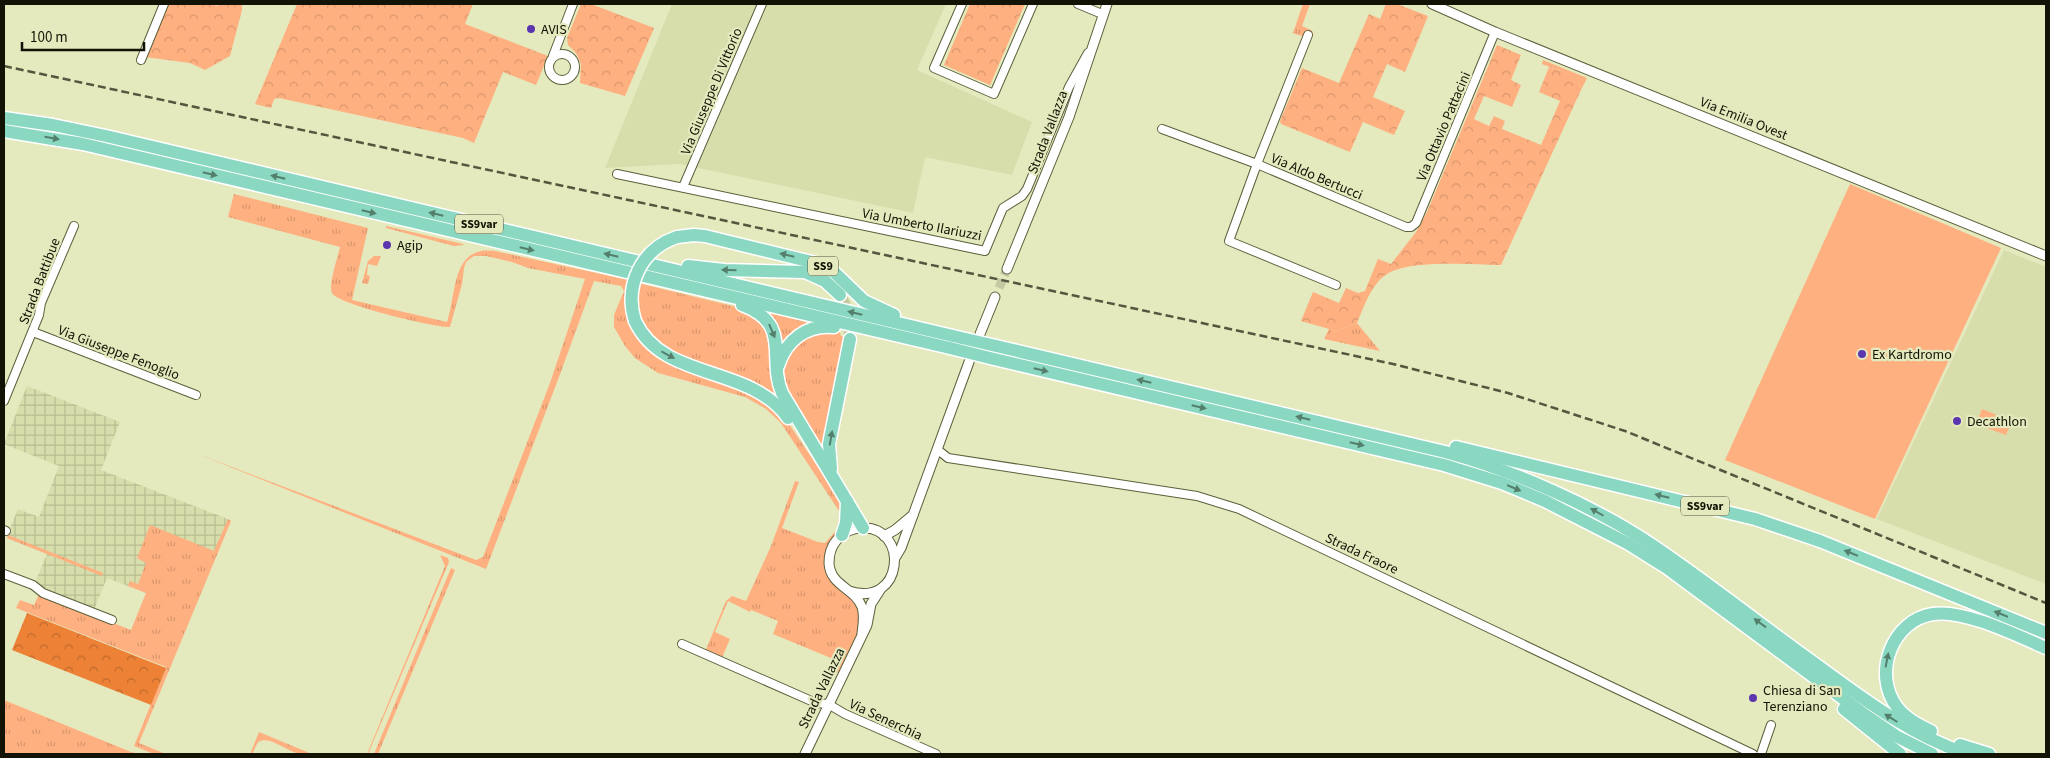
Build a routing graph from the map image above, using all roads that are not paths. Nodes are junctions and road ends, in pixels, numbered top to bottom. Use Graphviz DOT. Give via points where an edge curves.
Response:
graph roads {
  1 [pos="164,4"];
  2 [pos="573,4"];
  3 [pos="762,4"];
  4 [pos="962,4"];
  5 [pos="1033,4"];
  6 [pos="1078,4"];
  7 [pos="1107,4"];
  8 [pos="1432,4"];
  9 [pos="1446,6"];
  10 [pos="1102,14"];
  11 [pos="1495,32"];
  12 [pos="1308,35"];
  13 [pos="1094,37"];
  14 [pos="560,38"];
  15 [pos="565,54"];
  16 [pos="553,56"];
  17 [pos="141,60"];
  18 [pos="4,118"];
  19 [pos="1165,130"];
  20 [pos="4,131"];
  21 [pos="1257,164"];
  22 [pos="617,174"];
  23 [pos="683,187"];
  24 [pos="74,226"];
  25 [pos="1411,227"];
  26 [pos="2046,256"];
  27 [pos="662,267"];
  28 [pos="1007,269"];
  29 [pos="617,270"];
  30 [pos="1336,285"];
  31 [pos="997,292"];
  32 [pos="840,295"];
  33 [pos="33,332"];
  34 [pos="980,334"];
  35 [pos="850,339"];
  36 [pos="921,341"];
  37 [pos="952,342"];
  38 [pos="995,352"];
  39 [pos="969,362"];
  40 [pos="778,366"];
  41 [pos="196,395"];
  42 [pos="4,401"];
  43 [pos="1350,429"];
  44 [pos="938,450"];
  45 [pos="831,474"];
  46 [pos="838,485"];
  47 [pos="848,501"];
  48 [pos="913,515"];
  49 [pos="863,528"];
  50 [pos="842,534"];
  51 [pos="884,536"];
  52 [pos="895,558"];
  53 [pos="4,574"];
  54 [pos="883,587"];
  55 [pos="849,591"];
  56 [pos="112,620"];
  57 [pos="1746,628"];
  58 [pos="2046,633"];
  59 [pos="862,634"];
  60 [pos="682,644"];
  61 [pos="2046,648"];
  62 [pos="828,704"];
  63 [pos="1772,725"];
  64 [pos="804,754"];
  65 [pos="936,754"];
  66 [pos="1753,754"];
  67 [pos="1761,754"];
  68 [pos="1900,754"];
  69 [pos="1932,754"];
  70 [pos="1967,754"];
  71 [pos="1989,754"];
  1 -- 17 [label="street"];
  2 -- 14 [label="street"];
  3 -- 23 [label="street, Via Giuseppe Di Vittorio"];
  4 -- 5 [label="street" via="934,68 994,94"];
  6 -- 10 [label="street"];
  7 -- 10 [label="street, Strada Vallazza"];
  8 -- 9 [label="street, Via Emilia Ovest"];
  9 -- 11 [label="street, Via Emilia Ovest"];
  10 -- 13 [label="street, Strada Vallazza"];
  11 -- 25 [label="street, Via Ottavio Pattacini" via="1416,223"];
  11 -- 26 [label="street, Via Emilia Ovest"];
  12 -- 21 [label="street"];
  13 -- 23 [label="street, Via Umberto Ilariuzzi" via="1069,87 1027,189 1003,208 985,251"];
  13 -- 28 [label="street, Strada Vallazza" via="1069,117"];
  14 -- 15 [label="street"];
  14 -- 16 [label="street"];
  15 -- 16 [label="street"];
  15 -- 16 [label="street" via="575,67 565,80 556,79 550,73 549,64"];
  27 -- 18 [label="highway, SS9var, one-way" via="97,134"];
  19 -- 21 [label="street"];
  20 -- 29 [label="highway, SS9var, one-way" via="83,144"];
  21 -- 25 [label="street, Via Aldo Bertucci"];
  21 -- 30 [label="street, Via Aldo Bertucci" via="1229,241"];
  22 -- 23 [label="street, Via Umberto Ilariuzzi"];
  24 -- 33 [label="street, Strada Battibue" via="41,303"];
  32 -- 27 [label="highway, SS9, one-way" via="825,281 805,272"];
  37 -- 27 [label="highway, SS9var, one-way"];
  29 -- 36 [label="highway, SS9var"];
  29 -- 40 [label="highway, SS9, one-way" via="752,309 773,331"];
  31 -- 34 [label="street"];
  33 -- 41 [label="street, Via Giuseppe Fenoglio"];
  33 -- 42 [label="street, Strada Battibue"];
  46 -- 35 [label="highway, SS9, one-way" via="831,470 829,449"];
  36 -- 37 [label="highway, SS9var"];
  36 -- 40 [label="highway" via="903,342 818,326 794,338"];
  37 -- 38 [label="highway, SS9var, bridge"];
  37 -- 45 [label="highway, SS9, one-way, bridge" via="878,309 861,298 834,272 815,262 694,235 677,237 656,249 638,269 631,297 635,320 648,341 666,355 748,386 772,399"];
  43 -- 38 [label="highway, one-way"];
  38 -- 57 [label="highway, one-way" via="1502,483 1627,543 1667,568"];
  39 -- 44 [label="street, Strada Vallazza"];
  40 -- 45 [label="highway, SS9" via="778,382 784,397"];
  58 -- 43 [label="highway, SS9var, one-way" via="1820,541 1747,517 1401,434"];
  70 -- 43 [label="highway, one-way" via="1929,739 1884,714 1651,544 1590,508 1462,457"];
  44 -- 48 [label="street, Strada Vallazza"];
  44 -- 66 [label="street, Strada Fraore" via="948,458 1197,496 1238,509"];
  45 -- 46 [label="highway, SS9"];
  46 -- 47 [label="highway, SS9"];
  47 -- 49 [label="highway, SS9"];
  47 -- 50 [label="highway"];
  48 -- 51 [label="street, Strada Vallazza"];
  48 -- 52 [label="street, Strada Vallazza" via="902,548"];
  49 -- 50 [label="street"];
  49 -- 51 [label="street"];
  50 -- 55 [label="street, Strada Vallazza" via="832,546 829,561 832,576"];
  51 -- 52 [label="street"];
  52 -- 54 [label="street, Strada Vallazza" via="893,574"];
  53 -- 56 [label="street"];
  54 -- 55 [label="street" via="866,594"];
  54 -- 59 [label="street, Strada Vallazza" via="875,594"];
  55 -- 59 [label="street, Strada Vallazza" via="861,605 864,619"];
  57 -- 68 [label="highway"];
  57 -- 69 [label="highway" via="1875,722"];
  59 -- 62 [label="street, Strada Vallazza"];
  60 -- 62 [label="street, Via Senerchia" via="816,703"];
  71 -- 61 [label="highway, one-way" via="1945,738 1921,726 1897,708 1886,680 1888,653 1894,641 1913,622 1933,614 1950,614 1973,619"];
  62 -- 64 [label="street, Strada Vallazza"];
  62 -- 65 [label="street, Via Senerchia"];
  63 -- 67 [label="street"];
}
